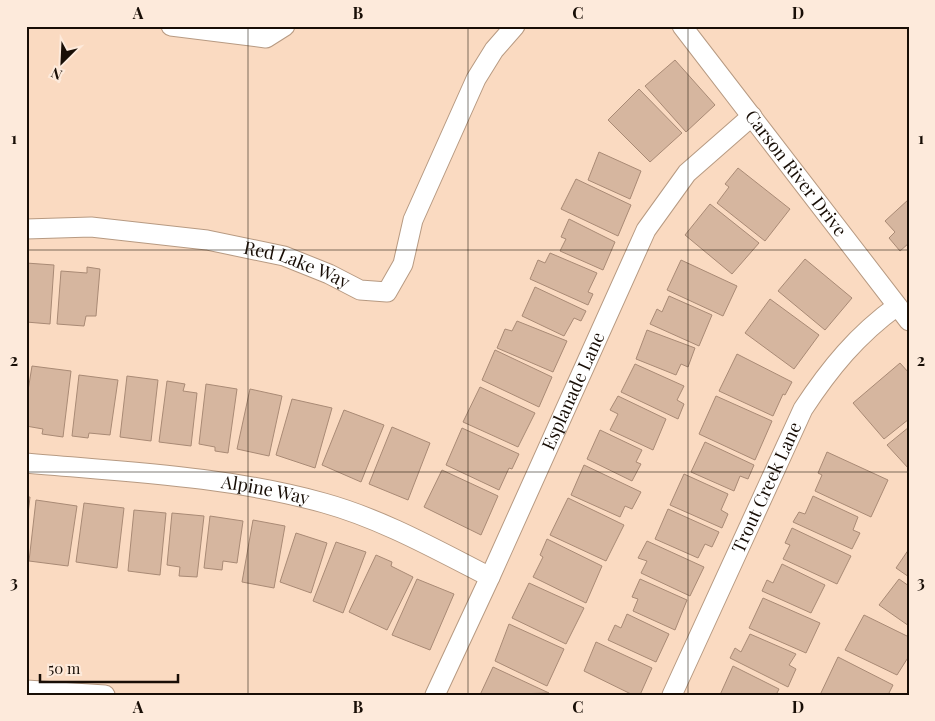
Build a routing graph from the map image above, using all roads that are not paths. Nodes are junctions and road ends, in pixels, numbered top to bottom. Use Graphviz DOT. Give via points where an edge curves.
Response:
graph roads {
  1 [pos="171,26"];
  2 [pos="285,26"];
  3 [pos="516,26"];
  4 [pos="682,26"];
  5 [pos="752,116"];
  6 [pos="26,229"];
  7 [pos="897,306"];
  8 [pos="909,321"];
  9 [pos="26,463"];
  10 [pos="490,577"];
  11 [pos="26,690"];
  12 [pos="105,695"];
  13 [pos="435,695"];
  14 [pos="672,695"];
  1 -- 2 [label="street" via="266,38"];
  3 -- 6 [label="street, Red Lake Way" via="494,50 476,79 413,220 403,264 387,292 360,290 284,256 207,240 91,227"];
  4 -- 5 [label="street, Carson River Drive"];
  5 -- 7 [label="street, Carson River Drive"];
  5 -- 10 [label="street, Esplanade Lane" via="687,172 646,230"];
  7 -- 8 [label="street, Carson River Drive"];
  7 -- 14 [label="street, Trout Creek Lane" via="877,321 829,370 803,409"];
  9 -- 10 [label="street, Alpine Way" via="237,483 325,503 393,529"];
  10 -- 13 [label="street, Esplanade Lane"];
  11 -- 12 [label="street"];
}
